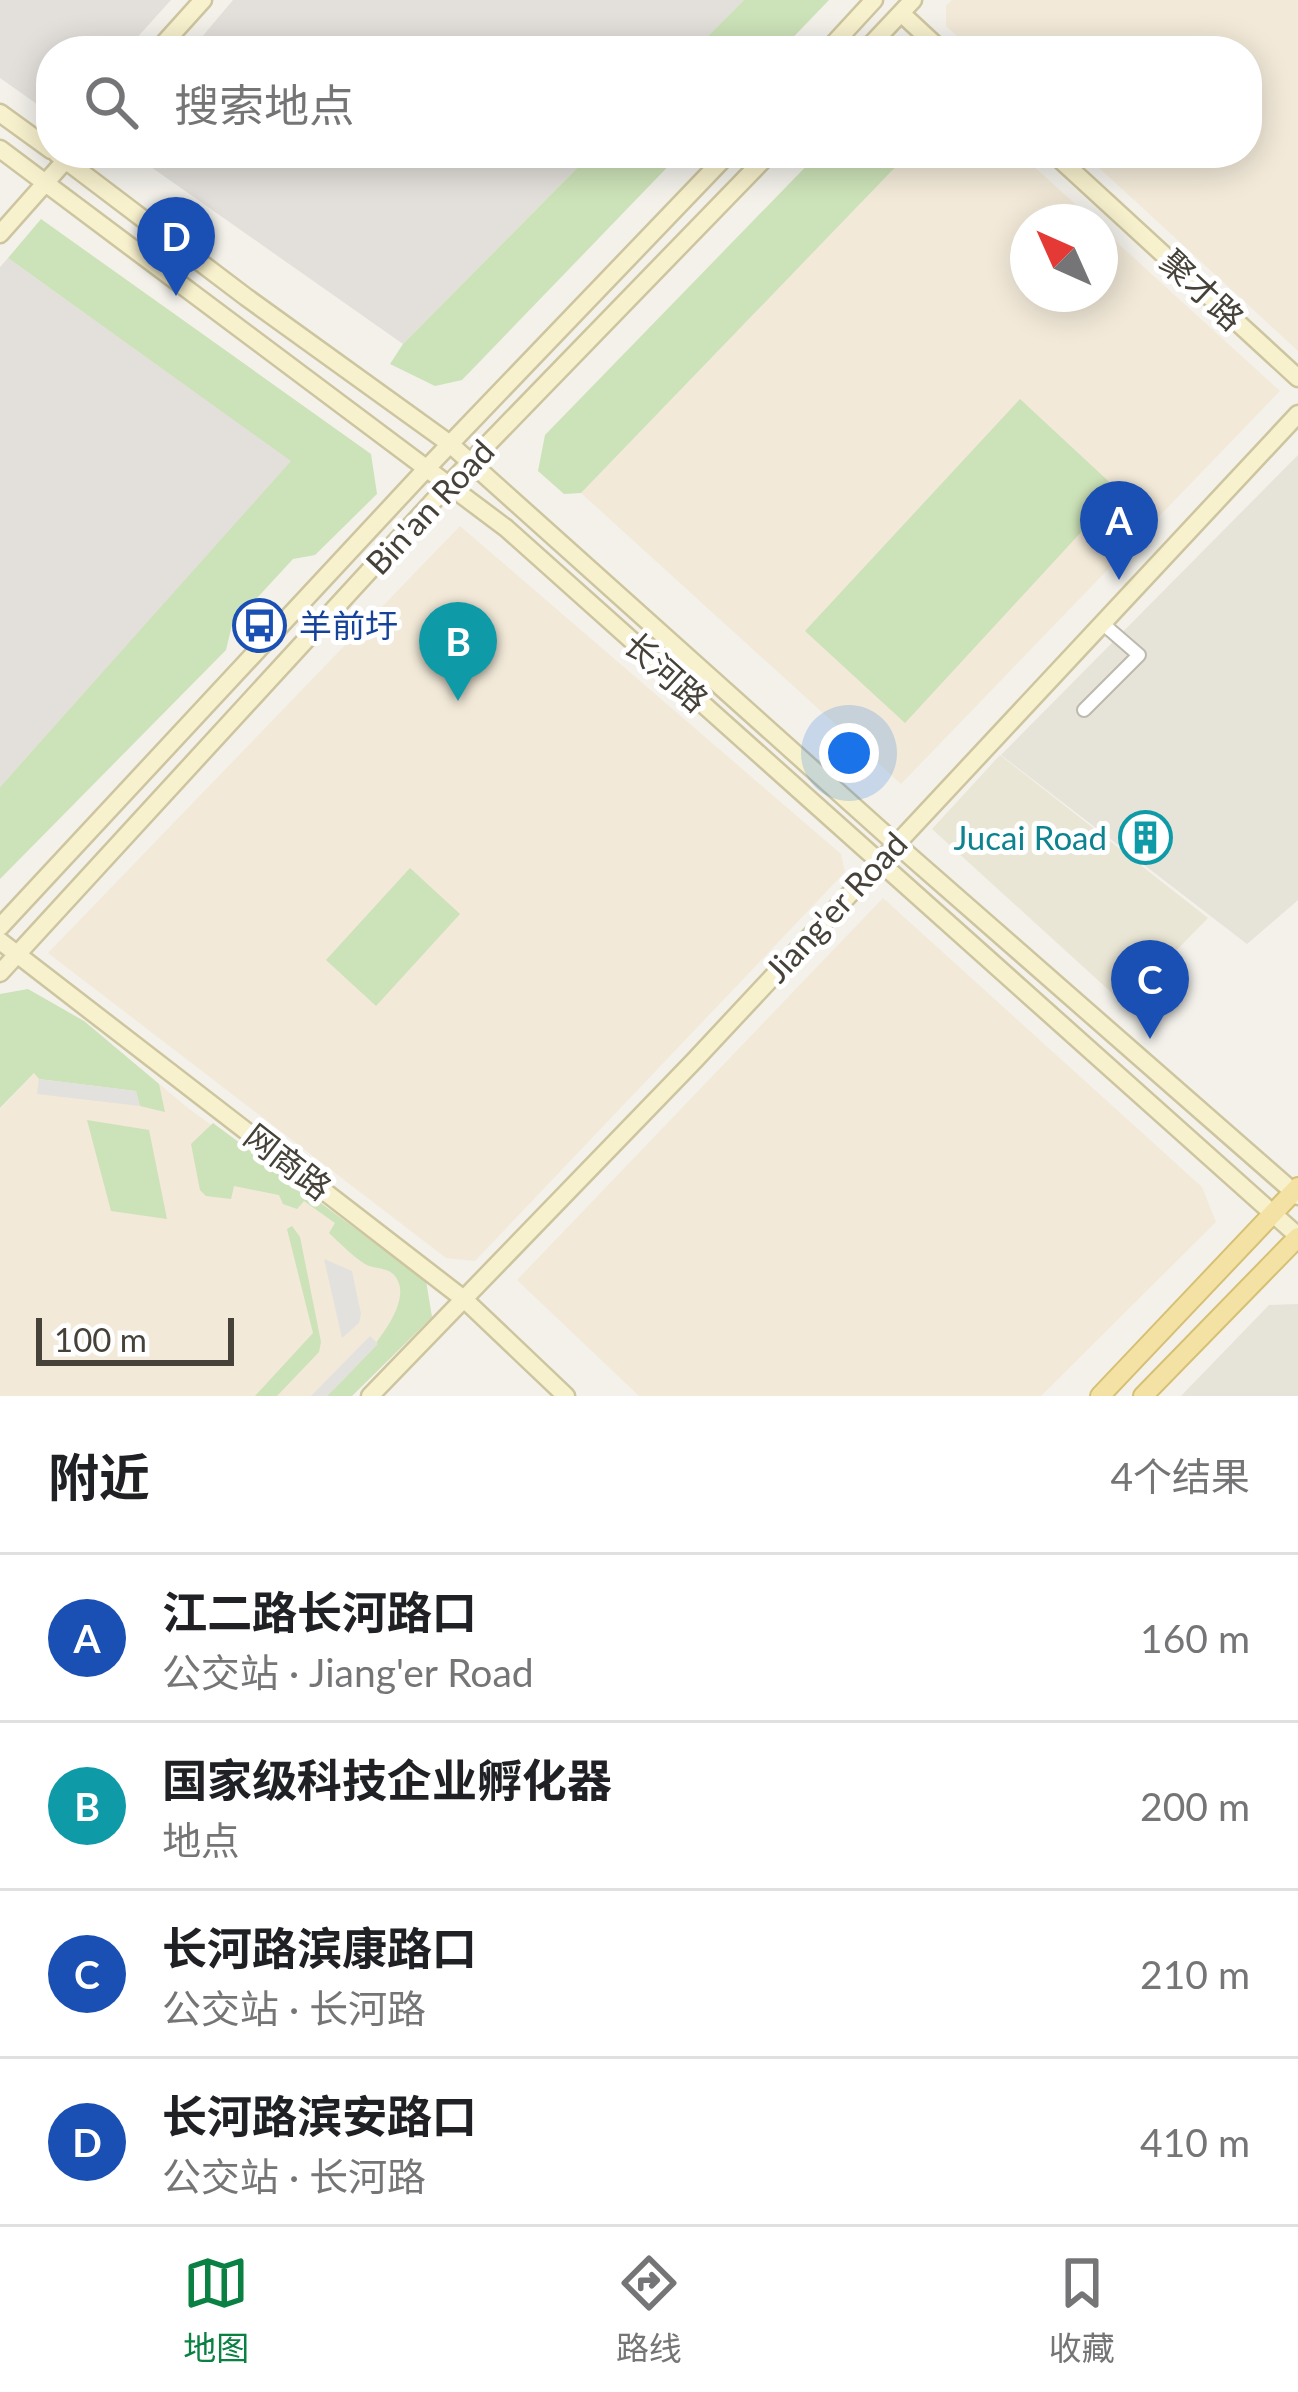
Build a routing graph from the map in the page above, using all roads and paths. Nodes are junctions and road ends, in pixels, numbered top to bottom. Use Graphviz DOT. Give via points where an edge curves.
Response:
graph roads {
  1 [pos="202,0"];
  2 [pos="874,0"];
  3 [pos="907,7"];
  4 [pos="170,36"];
  5 [pos="840,36"];
  6 [pos="879,36"];
  7 [pos="930,36"];
  8 [pos="0,113"];
  9 [pos="36,137"];
  10 [pos="0,149"];
  11 [pos="53,168"];
  12 [pos="79,168"];
  13 [pos="715,168"];
  14 [pos="756,168"];
  15 [pos="1069,168"];
  16 [pos="46,181"];
  17 [pos="0,234"];
  18 [pos="1298,378"];
  19 [pos="1298,414"];
  20 [pos="450,444"];
  21 [pos="471,462"];
  22 [pos="427,468"];
  23 [pos="449,484"];
  24 [pos="1102,622"];
  25 [pos="1084,710"];
  26 [pos="895,843"];
  27 [pos="879,863"];
  28 [pos="0,927"];
  29 [pos="0,941"];
  30 [pos="18,954"];
  31 [pos="0,974"];
  32 [pos="1296,1192"];
  33 [pos="1272,1216"];
  34 [pos="1298,1236"];
  35 [pos="465,1300"];
  36 [pos="370,1396"];
  37 [pos="566,1396"];
  38 [pos="1100,1396"];
  39 [pos="1143,1396"];
  1 -- 4 [label="main road"];
  2 -- 5 [label="main road"];
  3 -- 6 [label="main road"];
  3 -- 7 [label="main road"];
  8 -- 9 [label="main road, 长河路"];
  10 -- 16 [label="main road, 长河路"];
  11 -- 16 [label="main road"];
  12 -- 20 [label="main road, 长河路"];
  13 -- 20 [label="main road, Bin'an Road"];
  14 -- 21 [label="main road, Bin'an Road"];
  15 -- 18 [label="main road, 聚才路"];
  16 -- 17 [label="main road"];
  16 -- 22 [label="main road, 长河路"];
  19 -- 24 [label="main road, Jiang'er Road"];
  20 -- 21 [label="main road, 长河路"];
  20 -- 22 [label="main road, Bin'an Road"];
  21 -- 23 [label="main road, Bin'an Road"];
  21 -- 26 [label="main road, 长河路"];
  22 -- 23 [label="main road, 长河路"];
  22 -- 28 [label="main road, Bin'an Road"];
  23 -- 27 [label="main road, 长河路"];
  23 -- 30 [label="main road, Bin'an Road"];
  24 -- 25 [label="street" via="1138,655"];
  24 -- 26 [label="main road, Jiang'er Road"];
  26 -- 27 [label="main road, Jiang'er Road"];
  26 -- 32 [label="main road, 长河路"];
  27 -- 33 [label="main road, 长河路"];
  27 -- 35 [label="main road, Jiang'er Road"];
  29 -- 30 [label="main road, 网商路"];
  30 -- 31 [label="main road, Bin'an Road"];
  30 -- 35 [label="main road, 网商路"];
  32 -- 33 [label="main road"];
  33 -- 34 [label="main road, 长河路"];
  33 -- 38 [label="main road"];
  34 -- 39 [label="main road"];
  35 -- 36 [label="main road, Jiang'er Road"];
  35 -- 37 [label="main road, 网商路"];
}
